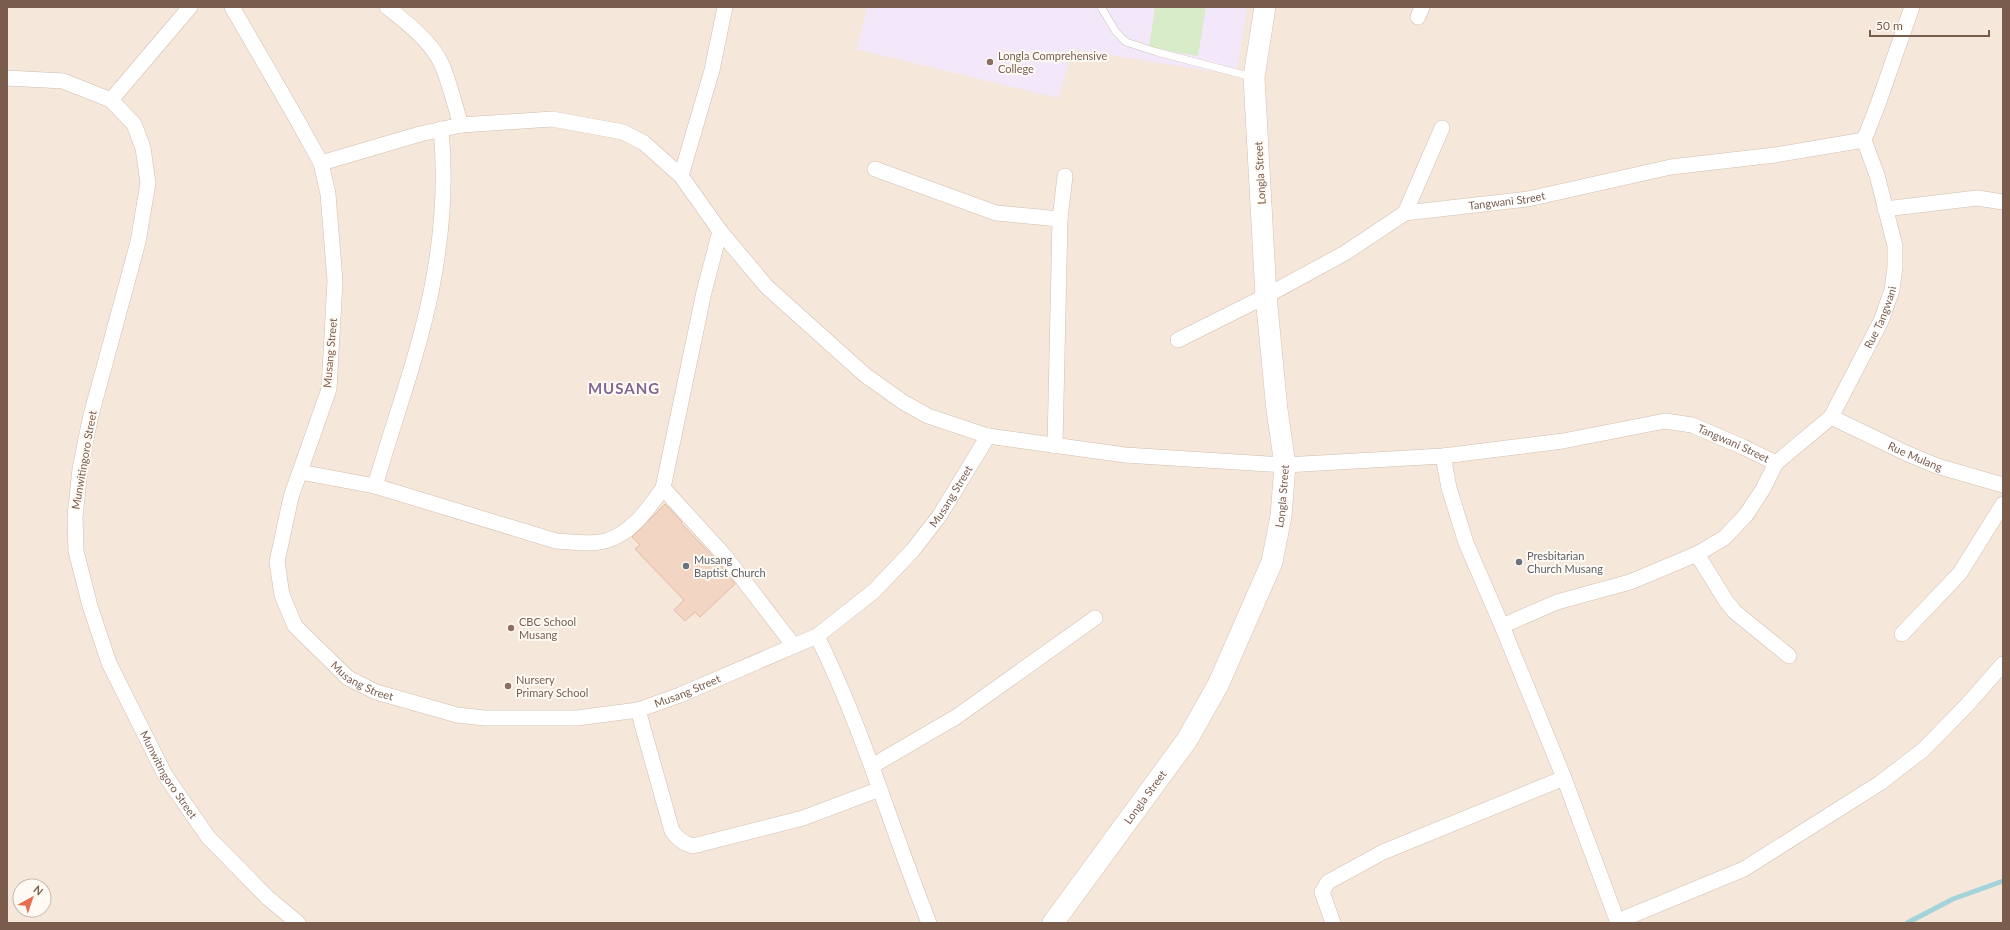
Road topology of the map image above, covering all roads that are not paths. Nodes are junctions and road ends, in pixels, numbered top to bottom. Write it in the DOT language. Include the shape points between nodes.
graph roads {
  1 [pos="190,7"];
  2 [pos="232,7"];
  3 [pos="387,7"];
  4 [pos="726,7"];
  5 [pos="1101,7"];
  6 [pos="1266,7"];
  7 [pos="1912,7"];
  8 [pos="1254,77"];
  9 [pos="7,78"];
  10 [pos="111,100"];
  11 [pos="461,125"];
  12 [pos="1442,128"];
  13 [pos="441,129"];
  14 [pos="1864,140"];
  15 [pos="321,163"];
  16 [pos="875,169"];
  17 [pos="681,176"];
  18 [pos="1064,176"];
  19 [pos="2003,202"];
  20 [pos="1885,209"];
  21 [pos="1405,213"];
  22 [pos="1060,219"];
  23 [pos="720,231"];
  24 [pos="1266,296"];
  25 [pos="1178,340"];
  26 [pos="1831,417"];
  27 [pos="988,436"];
  28 [pos="1055,446"];
  29 [pos="1443,456"];
  30 [pos="1776,463"];
  31 [pos="1285,465"];
  32 [pos="300,472"];
  33 [pos="2003,485"];
  34 [pos="375,486"];
  35 [pos="663,488"];
  36 [pos="2003,504"];
  37 [pos="1697,554"];
  38 [pos="1096,618"];
  39 [pos="1502,626"];
  40 [pos="1902,634"];
  41 [pos="817,636"];
  42 [pos="794,646"];
  43 [pos="1789,656"];
  44 [pos="2003,664"];
  45 [pos="638,710"];
  46 [pos="872,766"];
  47 [pos="1564,778"];
  48 [pos="880,789"];
  49 [pos="1618,922"];
  50 [pos="298,923"];
  51 [pos="929,923"];
  52 [pos="1054,923"];
  53 [pos="1333,923"];
  1 -- 10 [label="street"];
  2 -- 15 [label="street, Musang Street"];
  3 -- 11 [label="street" via="426,41 442,64"];
  4 -- 17 [label="street" via="712,70"];
  5 -- 8 [label="lane" via="1116,32 1126,42"];
  6 -- 8 [label="main road, Longla Street"];
  7 -- 14 [label="street"];
  8 -- 24 [label="main road, Longla Street"];
  9 -- 10 [label="street, Munwitingoro Street" via="63,81"];
  10 -- 50 [label="street, Munwitingoro Street" via="134,124 143,148 148,183 138,242 84,448 75,518 76,551 90,606 110,663 165,775 208,837 268,898"];
  11 -- 13 [label="street, Tangwani Street"];
  11 -- 17 [label="street, Tangwani Street" via="552,119 623,132 644,143"];
  12 -- 21 [label="street"];
  13 -- 15 [label="street, Tangwani Street"];
  13 -- 34 [label="street" via="444,166 432,286"];
  14 -- 20 [label="street, Rue Tangwani" via="1877,175"];
  14 -- 21 [label="street, Tangwani Street" via="1775,155 1671,167 1528,199"];
  15 -- 32 [label="street, Musang Street" via="328,194 336,281 331,369 328,389"];
  16 -- 22 [label="street" via="996,213"];
  17 -- 23 [label="street, Tangwani Street"];
  18 -- 22 [label="street"];
  19 -- 20 [label="street" via="1977,198"];
  20 -- 26 [label="street, Rue Tangwani" via="1895,246 1892,290 1881,321"];
  21 -- 24 [label="street, Tangwani Street" via="1345,252"];
  22 -- 28 [label="street"];
  23 -- 27 [label="street, Tangwani Street" via="767,287 865,374 903,402 928,416"];
  23 -- 35 [label="street" via="704,292"];
  24 -- 25 [label="street, Tangwani Street"];
  24 -- 31 [label="main road, Longla Street"];
  26 -- 30 [label="street, Tangwani Street"];
  26 -- 33 [label="street, Rue Mulang" via="1937,466"];
  27 -- 28 [label="street, Tangwani Street"];
  27 -- 41 [label="street, Musang Street" via="940,515 913,550 874,591"];
  28 -- 31 [label="street, Tangwani Street" via="1125,455"];
  29 -- 30 [label="street, Tangwani Street" via="1562,441 1665,421 1692,425"];
  29 -- 31 [label="street, Tangwani Street"];
  29 -- 39 [label="street" via="1449,488 1466,543"];
  30 -- 37 [label="street" via="1746,515 1724,538"];
  31 -- 52 [label="main road, Longla Street" via="1281,516 1272,562 1218,685 1187,740"];
  32 -- 34 [label="street"];
  32 -- 45 [label="street, Musang Street" via="291,497 277,562 282,595 294,626 348,678 376,692 457,715 485,718 577,718"];
  34 -- 35 [label="street" via="556,541 580,543 605,541 623,534 651,505"];
  35 -- 42 [label="street" via="725,556"];
  36 -- 40 [label="street" via="1960,573"];
  37 -- 39 [label="street" via="1630,582 1556,602"];
  37 -- 43 [label="street" via="1735,612"];
  38 -- 46 [label="street" via="956,717"];
  39 -- 47 [label="street"];
  41 -- 42 [label="street, Musang Street"];
  41 -- 46 [label="street" via="833,668"];
  42 -- 45 [label="street, Musang Street" via="680,695"];
  44 -- 49 [label="street" via="1923,750 1880,783 1744,869"];
  45 -- 48 [label="street" via="672,831 679,840 692,846 803,818"];
  46 -- 48 [label="street"];
  47 -- 49 [label="street"];
  47 -- 53 [label="street" via="1383,852 1328,882 1322,892"];
  48 -- 51 [label="street"];
}
